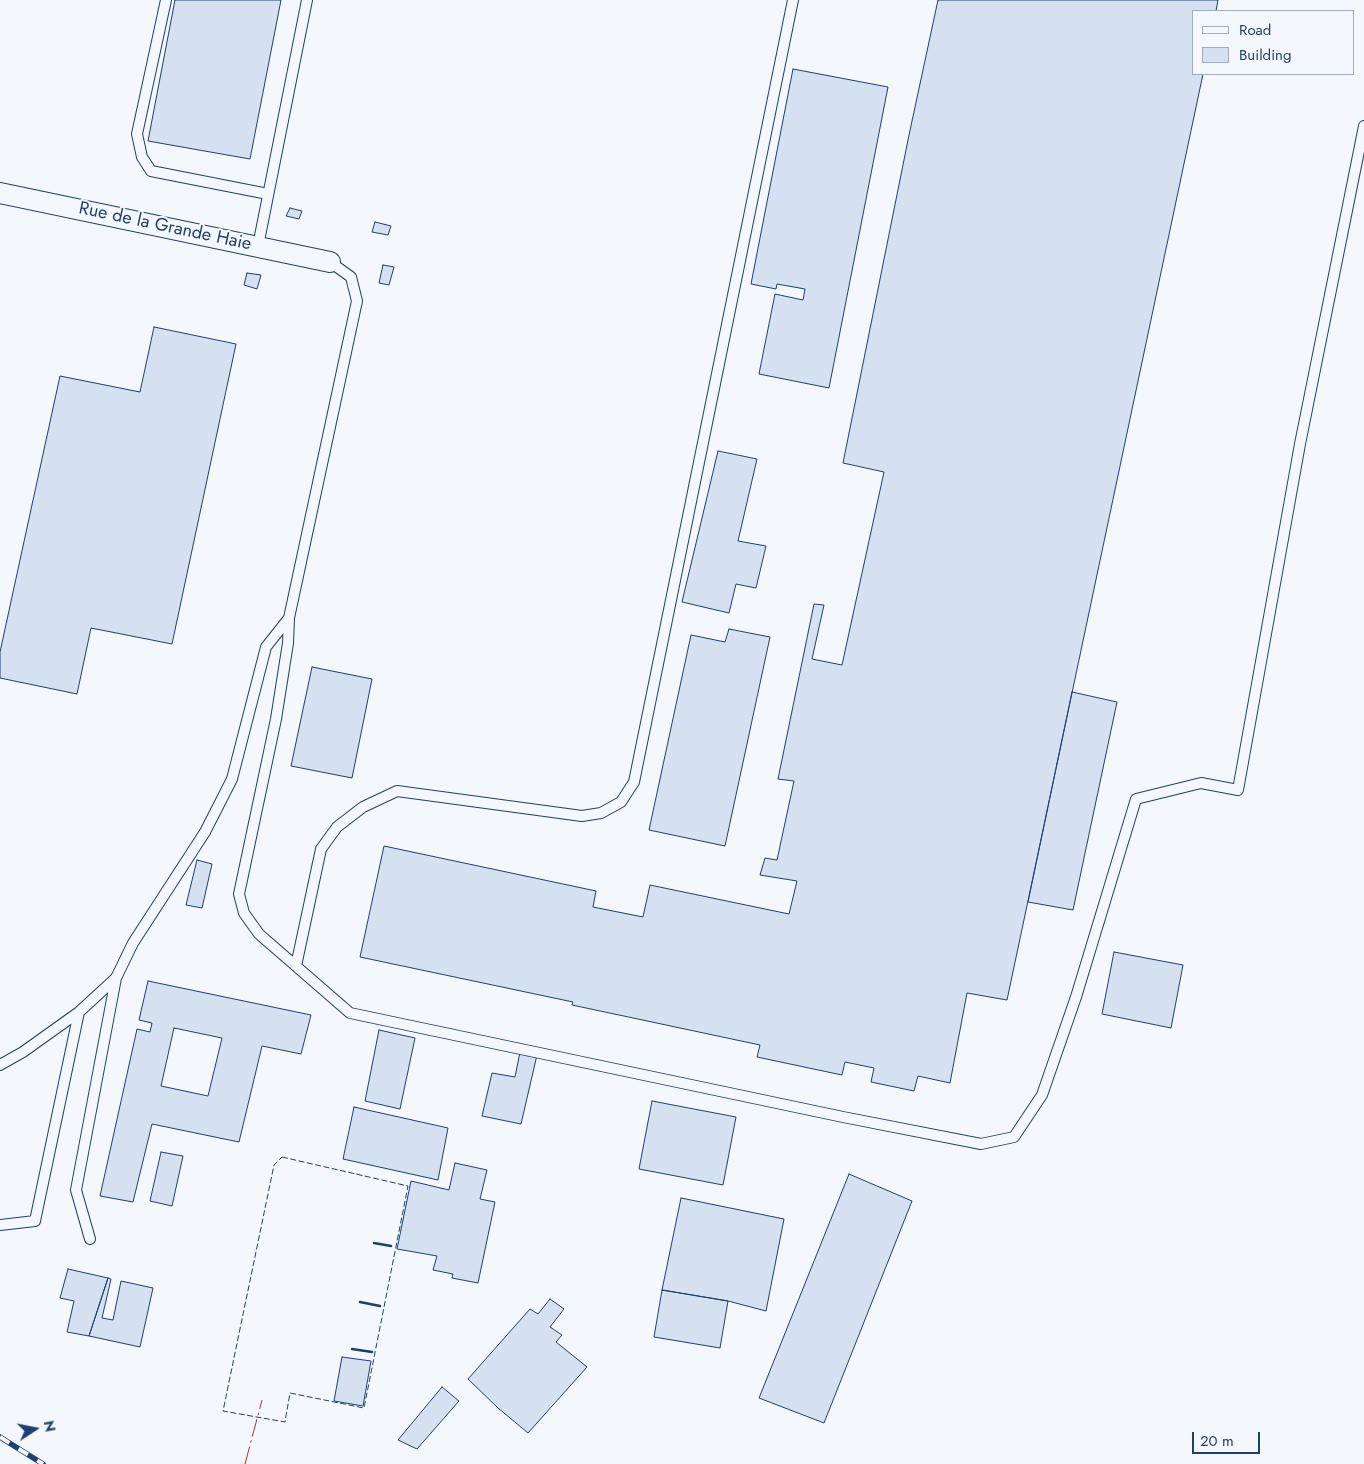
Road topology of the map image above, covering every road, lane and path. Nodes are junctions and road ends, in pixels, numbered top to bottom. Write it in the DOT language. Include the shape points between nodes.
graph roads {
  1 [pos="166,0"];
  2 [pos="306,0"];
  3 [pos="793,0"];
  4 [pos="1364,126"];
  5 [pos="0,193"];
  6 [pos="268,194"];
  7 [pos="258,246"];
  8 [pos="330,262"];
  9 [pos="289,618"];
  10 [pos="296,966"];
  11 [pos="116,978"];
  12 [pos="79,1012"];
  13 [pos="0,1065"];
  14 [pos="0,1225"];
  15 [pos="90,1239"];
  1 -- 6 [label="lane" via="137,134 142,157 151,170"];
  2 -- 6 [label="lane"];
  3 -- 10 [label="lane" via="634,782 621,802 601,813 582,816 397,791 363,807 337,827 321,849"];
  4 -- 10 [label="lane" via="1300,444 1238,790 1201,783 1136,799 1076,997 1042,1095 1014,1137 981,1144 350,1013"];
  5 -- 7 [label="street, Rue de la Grande Haie"];
  6 -- 7 [label="lane"];
  7 -- 8 [label="street, Rue de la Grande Haie"];
  8 -- 9 [label="lane" via="352,277 357,302"];
  9 -- 10 [label="lane" via="276,719 239,894 244,913 259,934"];
  9 -- 11 [label="lane" via="266,647 232,779 205,832 133,943"];
  11 -- 12 [label="lane"];
  11 -- 15 [label="lane" via="76,1190"];
  12 -- 13 [label="lane"];
  12 -- 14 [label="lane" via="35,1221"];
}
